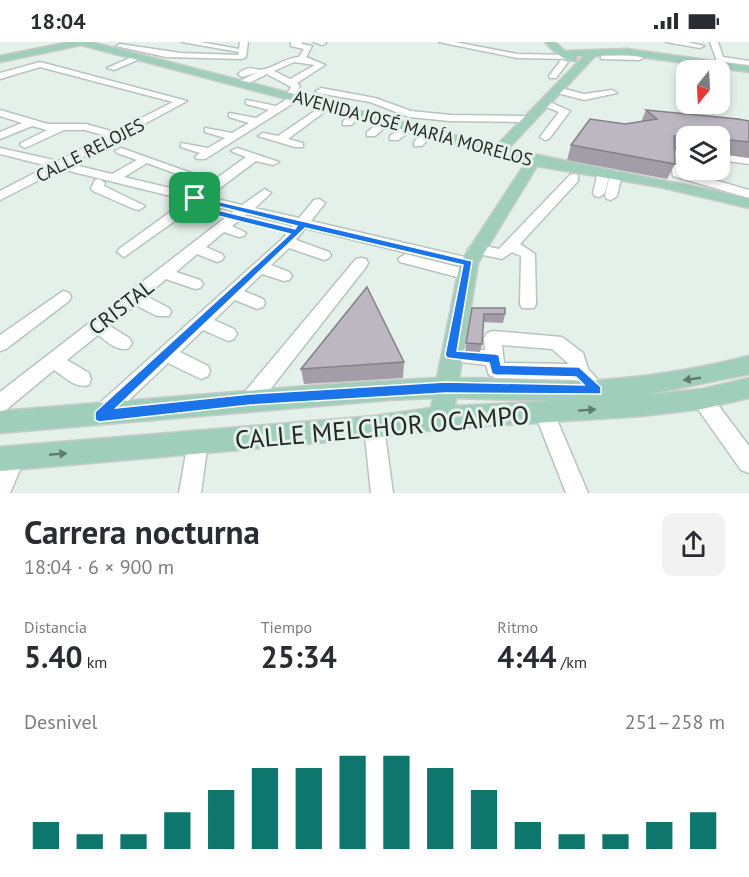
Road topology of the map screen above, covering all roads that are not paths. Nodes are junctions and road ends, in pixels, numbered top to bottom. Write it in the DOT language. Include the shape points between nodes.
graph roads {
  1 [pos="57,42"];
  2 [pos="81,42"];
  3 [pos="134,42"];
  4 [pos="186,42"];
  5 [pos="299,42"];
  6 [pos="318,42"];
  7 [pos="443,42"];
  8 [pos="455,42"];
  9 [pos="670,42"];
  10 [pos="714,42"];
  11 [pos="546,43"];
  12 [pos="700,46"];
  13 [pos="628,47"];
  14 [pos="309,48"];
  15 [pos="244,50"];
  16 [pos="158,52"];
  17 [pos="0,54"];
  18 [pos="589,56"];
  19 [pos="565,57"];
  20 [pos="604,57"];
  21 [pos="142,58"];
  22 [pos="302,58"];
  23 [pos="639,58"];
  24 [pos="0,59"];
  25 [pos="682,60"];
  26 [pos="686,60"];
  27 [pos="730,64"];
  28 [pos="749,66"];
  29 [pos="111,68"];
  30 [pos="236,68"];
  31 [pos="0,75"];
  32 [pos="553,76"];
  33 [pos="292,82"];
  34 [pos="557,90"];
  35 [pos="321,91"];
  36 [pos="612,93"];
  37 [pos="294,96"];
  38 [pos="249,102"];
  39 [pos="544,103"];
  40 [pos="328,105"];
  41 [pos="277,110"];
  42 [pos="0,113"];
  43 [pos="361,113"];
  44 [pos="233,115"];
  45 [pos="529,119"];
  46 [pos="387,120"];
  47 [pos="29,121"];
  48 [pos="257,122"];
  49 [pos="347,123"];
  50 [pos="412,126"];
  51 [pos="60,128"];
  52 [pos="208,130"];
  53 [pos="0,131"];
  54 [pos="430,131"];
  55 [pos="372,134"];
  56 [pos="0,136"];
  57 [pos="116,136"];
  58 [pos="263,136"];
  59 [pos="234,137"];
  60 [pos="545,137"];
  61 [pos="394,138"];
  62 [pos="280,140"];
  63 [pos="418,144"];
  64 [pos="185,145"];
  65 [pos="298,145"];
  66 [pos="500,150"];
  67 [pos="121,151"];
  68 [pos="237,151"];
  69 [pos="9,154"];
  70 [pos="255,156"];
  71 [pos="730,158"];
  72 [pos="146,159"];
  73 [pos="539,161"];
  74 [pos="749,161"];
  75 [pos="273,162"];
  76 [pos="54,168"];
  77 [pos="610,173"];
  78 [pos="188,174"];
  79 [pos="574,178"];
  80 [pos="682,180"];
  81 [pos="105,181"];
  82 [pos="684,183"];
  83 [pos="265,193"];
  84 [pos="749,194"];
  85 [pos="605,195"];
  86 [pos="0,196"];
  87 [pos="191,202"];
  88 [pos="319,203"];
  89 [pos="749,205"];
  90 [pos="139,206"];
  91 [pos="234,222"];
  92 [pos="295,233"];
  93 [pos="511,245"];
  94 [pos="195,248"];
  95 [pos="124,252"];
  96 [pos="324,255"];
  97 [pos="216,257"];
  98 [pos="469,262"];
  99 [pos="361,263"];
  100 [pos="260,267"];
  101 [pos="164,273"];
  102 [pos="284,276"];
  103 [pos="195,284"];
  104 [pos="233,292"];
  105 [pos="63,297"];
  106 [pos="133,297"];
  107 [pos="257,303"];
  108 [pos="528,304"];
  109 [pos="163,312"];
  110 [pos="201,321"];
  111 [pos="97,326"];
  112 [pos="228,334"];
  113 [pos="123,343"];
  114 [pos="0,344"];
  115 [pos="166,354"];
  116 [pos="451,355"];
  117 [pos="53,360"];
  118 [pos="749,365"];
  119 [pos="201,371"];
  120 [pos="497,372"];
  121 [pos="579,372"];
  122 [pos="82,379"];
  123 [pos="445,388"];
  124 [pos="749,388"];
  125 [pos="597,390"];
  126 [pos="702,399"];
  127 [pos="250,400"];
  128 [pos="0,403"];
  129 [pos="545,414"];
  130 [pos="99,416"];
  131 [pos="441,418"];
  132 [pos="0,422"];
  133 [pos="374,427"];
  134 [pos="741,440"];
  135 [pos="198,442"];
  136 [pos="7,459"];
  137 [pos="749,463"];
  138 [pos="0,490"];
  139 [pos="190,493"];
  140 [pos="382,493"];
  141 [pos="577,493"];
  1 -- 17 [label="main road"];
  2 -- 21 [label="main road, AVENIDA JOSÉ MARÍA MORELOS"];
  2 -- 24 [label="main road"];
  3 -- 16 [label="street" via="120,46"];
  4 -- 15 [label="street"];
  4 -- 16 [label="street"];
  5 -- 14 [label="street" via="294,44"];
  6 -- 14 [label="street" via="322,43"];
  7 -- 19 [label="street" via="523,57"];
  8 -- 19 [label="street" via="518,54"];
  9 -- 12 [label="street"];
  10 -- 28 [label="street" via="720,59"];
  11 -- 19 [label="main road"];
  13 -- 18 [label="main road"];
  13 -- 26 [label="main road"];
  14 -- 22 [label="street"];
  15 -- 16 [label="street" via="215,58"];
  15 -- 30 [label="street" via="249,60"];
  16 -- 21 [label="street"];
  18 -- 19 [label="main road"];
  18 -- 19 [label="main road"];
  18 -- 25 [label="main road" via="635,54"];
  18 -- 34 [label="main road"];
  19 -- 32 [label="street"];
  20 -- 23 [label="street"];
  21 -- 29 [label="street"];
  21 -- 37 [label="main road, AVENIDA JOSÉ MARÍA MORELOS" via="249,80"];
  22 -- 33 [label="street" via="321,65"];
  22 -- 33 [label="street" via="268,71"];
  27 -- 28 [label="main road"];
  31 -- 57 [label="street, CALLE RELOJES" via="40,64 182,101"];
  33 -- 37 [label="street" via="296,86"];
  34 -- 36 [label="street" via="584,97"];
  34 -- 39 [label="main road"];
  35 -- 45 [label="street" via="372,100 409,114"];
  37 -- 40 [label="main road, AVENIDA JOSÉ MARÍA MORELOS"];
  37 -- 41 [label="street"];
  38 -- 41 [label="street"];
  39 -- 45 [label="main road"];
  39 -- 60 [label="street" via="565,111"];
  40 -- 43 [label="main road, AVENIDA JOSÉ MARÍA MORELOS"];
  40 -- 62 [label="street"];
  41 -- 48 [label="street"];
  42 -- 47 [label="street"];
  43 -- 46 [label="main road, AVENIDA JOSÉ MARÍA MORELOS"];
  43 -- 49 [label="street"];
  44 -- 48 [label="street"];
  45 -- 66 [label="main road"];
  46 -- 50 [label="main road, AVENIDA JOSÉ MARÍA MORELOS"];
  46 -- 55 [label="street"];
  47 -- 51 [label="street"];
  47 -- 53 [label="street"];
  47 -- 56 [label="street"];
  48 -- 59 [label="street"];
  50 -- 54 [label="main road, AVENIDA JOSÉ MARÍA MORELOS"];
  50 -- 61 [label="street"];
  51 -- 57 [label="street" via="86,127"];
  51 -- 69 [label="street"];
  52 -- 59 [label="street"];
  54 -- 63 [label="street"];
  54 -- 66 [label="main road, AVENIDA JOSÉ MARÍA MORELOS"];
  57 -- 76 [label="street, CALLE RELOJES"];
  58 -- 62 [label="street"];
  59 -- 64 [label="street" via="205,155"];
  62 -- 65 [label="street"];
  66 -- 73 [label="main road, AVENIDA JOSÉ MARÍA MORELOS"];
  67 -- 72 [label="street"];
  68 -- 70 [label="street"];
  69 -- 76 [label="street"];
  70 -- 75 [label="street"];
  70 -- 87 [label="street"];
  71 -- 74 [label="street"];
  72 -- 78 [label="street"];
  72 -- 81 [label="street"];
  73 -- 77 [label="main road, AVENIDA JOSÉ MARÍA MORELOS"];
  73 -- 98 [label="main road" via="523,174"];
  76 -- 81 [label="street"];
  76 -- 86 [label="street, CALLE RELOJES"];
  77 -- 82 [label="main road, AVENIDA JOSÉ MARÍA MORELOS"];
  77 -- 85 [label="street"];
  79 -- 93 [label="street"];
  80 -- 82 [label="street"];
  81 -- 87 [label="street"];
  81 -- 90 [label="street" via="97,188"];
  82 -- 84 [label="street"];
  82 -- 89 [label="main road, AVENIDA JOSÉ MARÍA MORELOS"];
  82 -- 89 [label="street" via="697,195"];
  83 -- 91 [label="street, CRISTAL"];
  87 -- 91 [label="street"];
  87 -- 95 [label="street"];
  88 -- 92 [label="street"];
  91 -- 92 [label="street"];
  91 -- 94 [label="street, CRISTAL"];
  92 -- 96 [label="street"];
  92 -- 98 [label="street"];
  92 -- 100 [label="street"];
  93 -- 98 [label="street" via="502,254"];
  93 -- 108 [label="street" via="528,254"];
  94 -- 97 [label="street"];
  94 -- 101 [label="street, CRISTAL"];
  98 -- 116 [label="main road"];
  99 -- 127 [label="street"];
  100 -- 102 [label="street"];
  100 -- 104 [label="street"];
  101 -- 103 [label="street"];
  101 -- 106 [label="street, CRISTAL"];
  104 -- 107 [label="street"];
  104 -- 110 [label="street"];
  105 -- 114 [label="street"];
  106 -- 109 [label="street"];
  106 -- 111 [label="street, CRISTAL"];
  110 -- 112 [label="street"];
  110 -- 115 [label="street"];
  111 -- 113 [label="street"];
  111 -- 117 [label="street, CRISTAL"];
  115 -- 119 [label="street"];
  115 -- 130 [label="street"];
  116 -- 120 [label="street"];
  116 -- 123 [label="main road"];
  117 -- 122 [label="street"];
  117 -- 128 [label="street, CRISTAL"];
  118 -- 125 [label="main road, CALLE MELCHOR OCAMPO, one-way" via="700,378"];
  120 -- 121 [label="street"];
  120 -- 121 [label="street" via="493,338 556,342 577,358"];
  120 -- 123 [label="main road, CALLE MELCHOR OCAMPO"];
  120 -- 125 [label="main road, CALLE MELCHOR OCAMPO"];
  121 -- 125 [label="street"];
  123 -- 127 [label="main road, CALLE MELCHOR OCAMPO"];
  123 -- 131 [label="main road"];
  124 -- 126 [label="main road, CALLE MELCHOR OCAMPO"];
  129 -- 126 [label="main road, CALLE MELCHOR OCAMPO, one-way"];
  126 -- 134 [label="street"];
  127 -- 130 [label="main road, CALLE MELCHOR OCAMPO"];
  129 -- 131 [label="main road, CALLE MELCHOR OCAMPO"];
  129 -- 141 [label="street"];
  130 -- 132 [label="main road, CALLE MELCHOR OCAMPO"];
  131 -- 133 [label="main road, CALLE MELCHOR OCAMPO"];
  133 -- 135 [label="main road, CALLE MELCHOR OCAMPO"];
  133 -- 140 [label="street"];
  134 -- 137 [label="street"];
  136 -- 135 [label="main road, CALLE MELCHOR OCAMPO, one-way"];
  135 -- 139 [label="street"];
  136 -- 138 [label="street, CALLE MELCHOR OCAMPO"];
}
